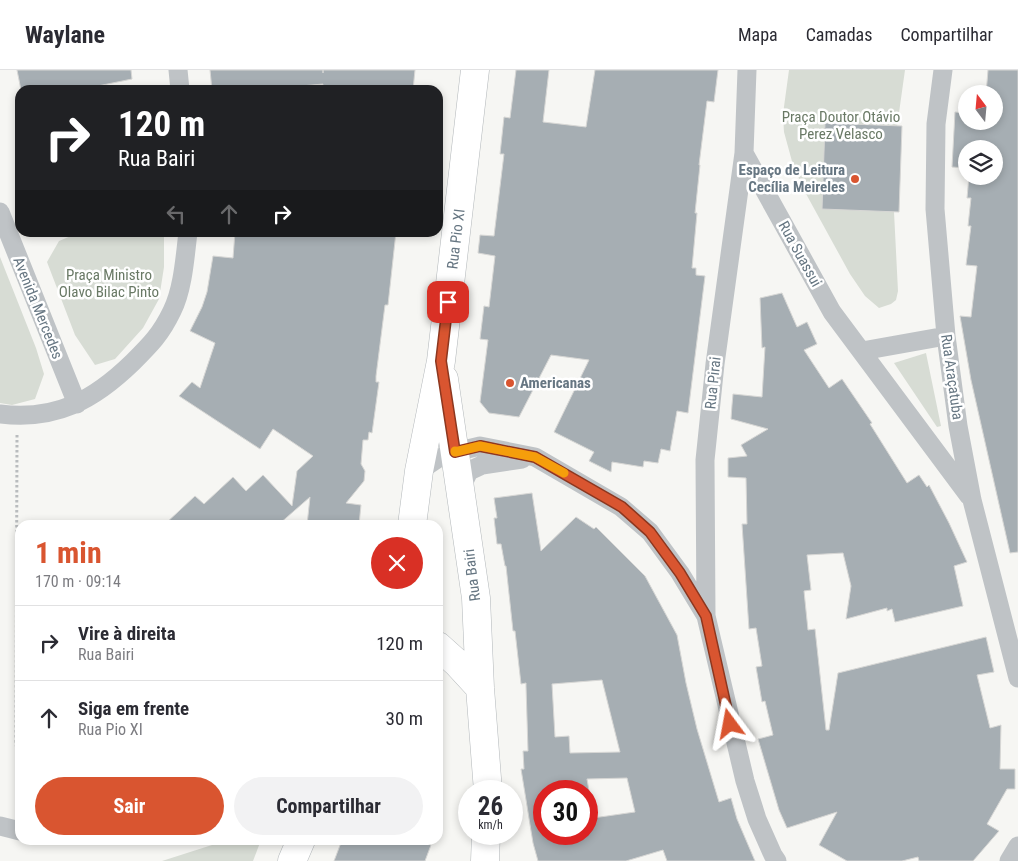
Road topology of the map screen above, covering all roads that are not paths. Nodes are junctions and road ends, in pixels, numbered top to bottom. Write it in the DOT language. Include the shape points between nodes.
graph roads {
  1 [pos="178,70"];
  2 [pos="475,70"];
  3 [pos="747,70"];
  4 [pos="943,70"];
  5 [pos="180,85"];
  6 [pos="744,153"];
  7 [pos="0,212"];
  8 [pos="187,237"];
  9 [pos="946,336"];
  10 [pos="862,351"];
  11 [pos="441,361"];
  12 [pos="77,404"];
  13 [pos="8,415"];
  14 [pos="455,452"];
  15 [pos="535,457"];
  16 [pos="418,471"];
  17 [pos="460,488"];
  18 [pos="972,500"];
  19 [pos="413,520"];
  20 [pos="706,616"];
  21 [pos="443,650"];
  22 [pos="1018,678"];
  23 [pos="480,688"];
  24 [pos="487,780"];
  25 [pos="0,826"];
  26 [pos="15,830"];
  27 [pos="299,845"];
  28 [pos="1018,846"];
  29 [pos="292,861"];
  30 [pos="777,861"];
  31 [pos="1009,861"];
  1 -- 5 [label="street"];
  2 -- 11 [label="main road, Rua Pio XI"];
  3 -- 6 [label="street"];
  4 -- 9 [label="street, Rua Araçatuba" via="936,124 935,209"];
  6 -- 10 [label="street, Rua Suassui" via="832,312"];
  6 -- 20 [label="street, Rua Pirai" via="705,460"];
  7 -- 12 [label="street, Avenida Mercedes"];
  8 -- 12 [label="street" via="173,309 158,337 116,378"];
  9 -- 10 [label="street"];
  9 -- 18 [label="street, Rua Araçatuba"];
  10 -- 18 [label="street, Rua Suassui"];
  11 -- 14 [label="main road, Rua Bairi"];
  11 -- 16 [label="main road, Rua Pio XI"];
  12 -- 13 [label="street" via="42,414"];
  14 -- 15 [label="street" via="480,446"];
  14 -- 16 [label="street"];
  14 -- 17 [label="main road, Rua Bairi"];
  15 -- 17 [label="street" via="482,465 469,472"];
  15 -- 20 [label="street" via="622,507 650,532"];
  16 -- 19 [label="main road, Rua Pio XI"];
  17 -- 23 [label="main road, Rua Bairi" via="476,598"];
  18 -- 22 [label="street, Rua Araçatuba"];
  20 -- 30 [label="street" via="744,781"];
  21 -- 23 [label="main road"];
  23 -- 24 [label="main road, Rua Bairi"];
  25 -- 26 [label="street"];
  27 -- 29 [label="main road"];
  28 -- 31 [label="street"];
}
